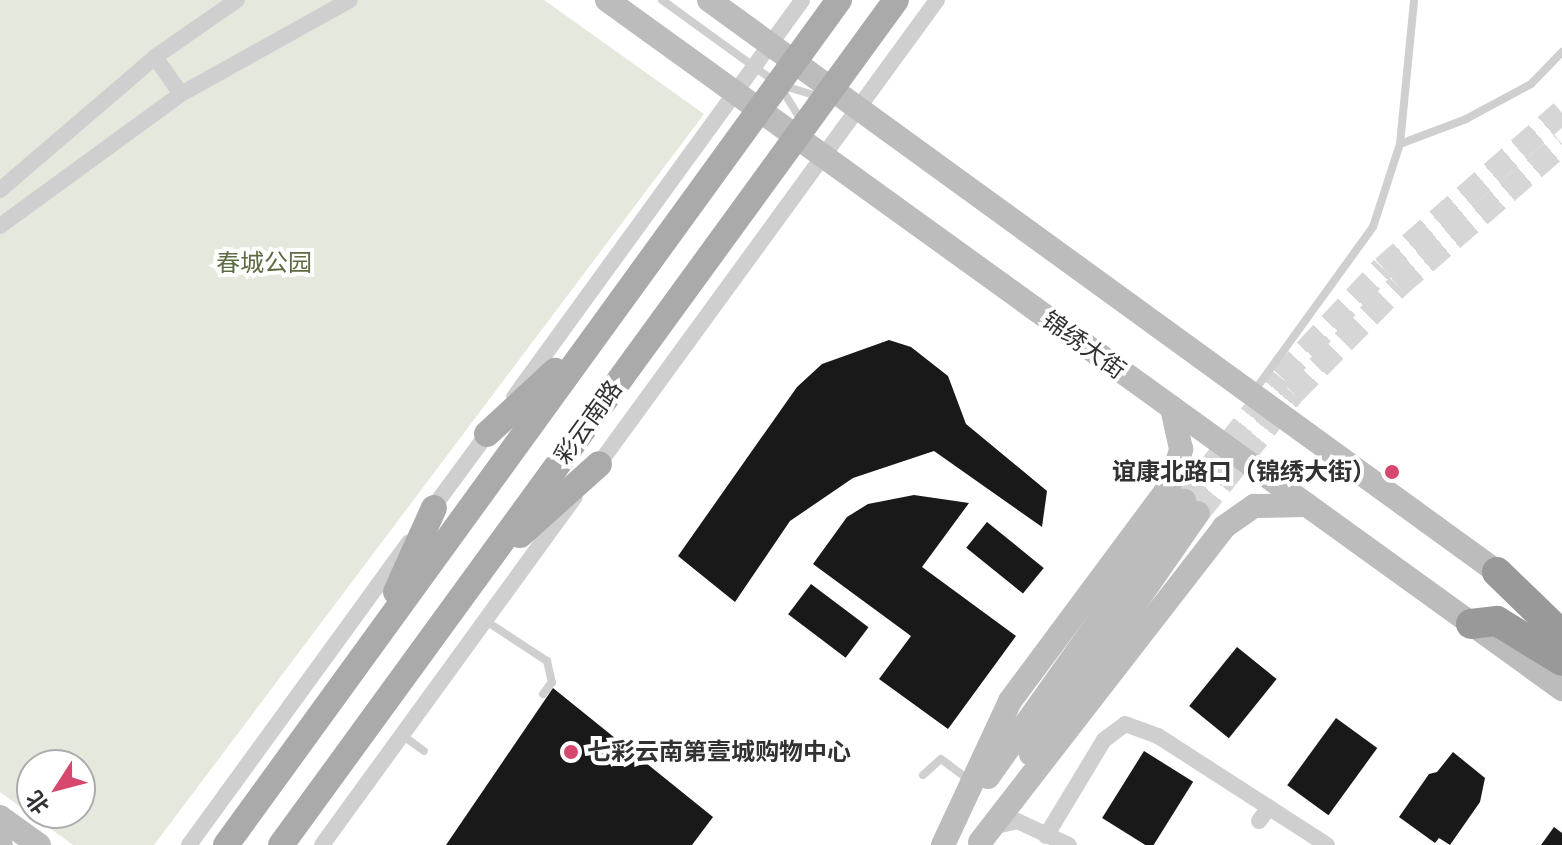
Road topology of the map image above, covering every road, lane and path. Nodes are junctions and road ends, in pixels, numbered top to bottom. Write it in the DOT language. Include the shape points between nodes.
graph roads {
  1 [pos="237,0"];
  2 [pos="350,0"];
  3 [pos="607,0"];
  4 [pos="662,0"];
  5 [pos="709,0"];
  6 [pos="802,0"];
  7 [pos="839,0"];
  8 [pos="896,0"];
  9 [pos="937,0"];
  10 [pos="1414,0"];
  11 [pos="770,44"];
  12 [pos="1562,52"];
  13 [pos="155,57"];
  14 [pos="794,62"];
  15 [pos="754,66"];
  16 [pos="778,84"];
  17 [pos="735,92"];
  18 [pos="828,93"];
  19 [pos="181,94"];
  20 [pos="858,108"];
  21 [pos="759,110"];
  22 [pos="800,131"];
  23 [pos="1400,144"];
  24 [pos="823,156"];
  25 [pos="0,190"];
  26 [pos="0,226"];
  27 [pos="670,232"];
  28 [pos="706,260"];
  29 [pos="599,331"];
  30 [pos="1252,394"];
  31 [pos="1172,408"];
  32 [pos="487,434"];
  33 [pos="599,464"];
  34 [pos="1307,505"];
  35 [pos="434,508"];
  36 [pos="481,569"];
  37 [pos="1497,572"];
  38 [pos="485,620"];
  39 [pos="1471,624"];
  40 [pos="1549,628"];
  41 [pos="372,644"];
  42 [pos="1562,661"];
  43 [pos="1562,689"];
  44 [pos="543,694"];
  45 [pos="402,735"];
  46 [pos="424,751"];
  47 [pos="923,775"];
  48 [pos="972,782"];
  49 [pos="0,817"];
  50 [pos="1046,836"];
  51 [pos="983,838"];
  52 [pos="944,842"];
  53 [pos="39,845"];
  54 [pos="189,845"];
  55 [pos="226,845"];
  56 [pos="281,845"];
  57 [pos="322,845"];
  58 [pos="1069,845"];
  59 [pos="1327,845"];
  1 -- 13 [label="street"];
  2 -- 19 [label="street"];
  3 -- 17 [label="main road, 锦绣大街"];
  4 -- 15 [label="lane"];
  5 -- 11 [label="main road"];
  6 -- 11 [label="street"];
  7 -- 14 [label="main road, 彩云南路"];
  8 -- 18 [label="main road, 彩云南路"];
  9 -- 20 [label="street"];
  10 -- 23 [label="lane"];
  11 -- 14 [label="main road"];
  11 -- 15 [label="street"];
  12 -- 23 [label="lane" via="1531,84 1466,119"];
  13 -- 19 [label="street"];
  13 -- 25 [label="street"];
  14 -- 16 [label="main road, 彩云南路"];
  14 -- 18 [label="main road"];
  15 -- 16 [label="lane"];
  15 -- 17 [label="street"];
  16 -- 18 [label="lane"];
  16 -- 21 [label="main road, 彩云南路"];
  16 -- 22 [label="lane"];
  17 -- 21 [label="main road, 锦绣大街"];
  17 -- 32 [label="street"];
  18 -- 20 [label="main road"];
  18 -- 22 [label="main road, 彩云南路"];
  19 -- 26 [label="street"];
  20 -- 24 [label="street"];
  20 -- 30 [label="main road"];
  21 -- 22 [label="main road, 锦绣大街"];
  21 -- 27 [label="main road, 彩云南路"];
  22 -- 24 [label="main road, 锦绣大街"];
  22 -- 28 [label="main road, 彩云南路"];
  23 -- 30 [label="lane" via="1373,227"];
  24 -- 31 [label="main road, 锦绣大街"];
  24 -- 33 [label="street"];
  27 -- 28 [label="main road" via="691,220 706,223 714,236"];
  27 -- 29 [label="main road, 彩云南路"];
  28 -- 36 [label="main road, 彩云南路"];
  29 -- 32 [label="main road"];
  29 -- 41 [label="main road, 彩云南路"];
  30 -- 37 [label="main road"];
  31 -- 34 [label="main road, 锦绣大街"];
  31 -- 48 [label="main road" via="1181,449 1169,487 1010,701"];
  32 -- 35 [label="street"];
  33 -- 36 [label="main road"];
  33 -- 38 [label="street"];
  34 -- 39 [label="main road, 锦绣大街"];
  34 -- 51 [label="main road" via="1254,506 1224,527"];
  35 -- 41 [label="main road"];
  35 -- 54 [label="street"];
  36 -- 56 [label="main road, 彩云南路"];
  37 -- 40 [label="highway"];
  38 -- 44 [label="lane" via="547,661 552,682"];
  38 -- 45 [label="street"];
  39 -- 40 [label="highway" via="1497,621"];
  39 -- 43 [label="main road, 锦绣大街"];
  40 -- 42 [label="highway"];
  41 -- 55 [label="main road, 彩云南路"];
  45 -- 46 [label="lane"];
  45 -- 57 [label="street"];
  47 -- 48 [label="lane" via="941,759"];
  48 -- 52 [label="main road"];
  49 -- 53 [label="main road"];
  50 -- 51 [label="street" via="1017,821"];
  50 -- 58 [label="street"];
  50 -- 59 [label="street" via="1104,740 1125,724 1158,736 1264,814"];
  51 -- 52 [label="main road" via="1035,747 1191,507"];
}
